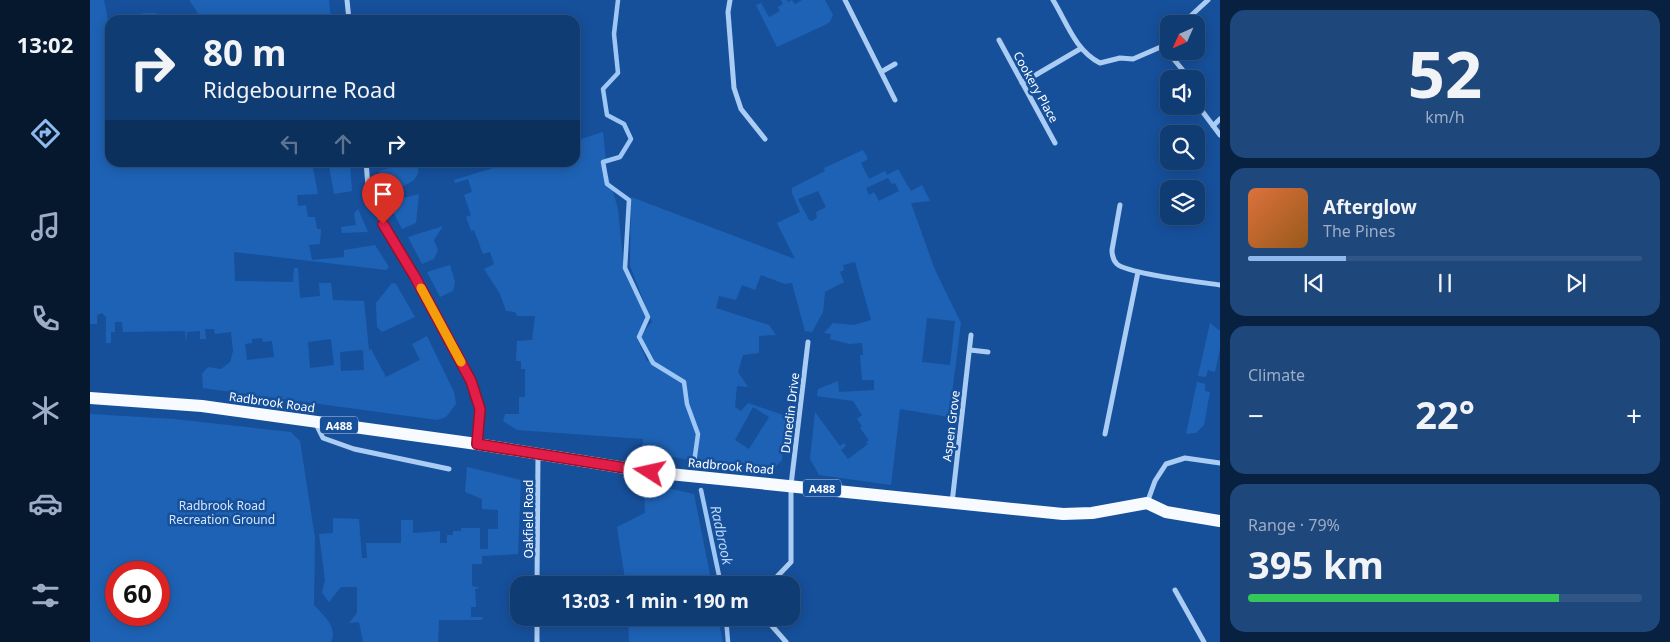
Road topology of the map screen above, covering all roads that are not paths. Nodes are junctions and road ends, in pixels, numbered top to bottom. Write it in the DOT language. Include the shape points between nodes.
graph roads {
  1 [pos="347,0"];
  2 [pos="730,0"];
  3 [pos="845,0"];
  4 [pos="1053,0"];
  5 [pos="1208,0"];
  6 [pos="348,15"];
  7 [pos="1192,15"];
  8 [pos="999,40"];
  9 [pos="1160,47"];
  10 [pos="1080,49"];
  11 [pos="1174,60"];
  12 [pos="895,64"];
  13 [pos="1183,70"];
  14 [pos="881,72"];
  15 [pos="1022,83"];
  16 [pos="895,100"];
  17 [pos="1205,115"];
  18 [pos="1220,119"];
  19 [pos="1213,126"];
  20 [pos="1220,135"];
  21 [pos="765,139"];
  22 [pos="1055,143"];
  23 [pos="366,167"];
  24 [pos="1120,206"];
  25 [pos="1138,272"];
  26 [pos="1220,285"];
  27 [pos="971,335"];
  28 [pos="808,342"];
  29 [pos="970,350"];
  30 [pos="988,352"];
  31 [pos="90,398"];
  32 [pos="314,422"];
  33 [pos="1105,434"];
  34 [pos="477,444"];
  35 [pos="538,454"];
  36 [pos="1220,463"];
  37 [pos="449,469"];
  38 [pos="791,485"];
  39 [pos="1147,503"];
  40 [pos="952,504"];
  41 [pos="1220,521"];
  42 [pos="538,576"];
  43 [pos="778,576"];
  44 [pos="1175,590"];
  45 [pos="537,626"];
  46 [pos="772,626"];
  47 [pos="537,642"];
  48 [pos="786,642"];
  49 [pos="1204,642"];
  1 -- 6 [label="street"];
  2 -- 21 [label="street" via="728,12 734,88 741,109"];
  3 -- 14 [label="street"];
  4 -- 10 [label="street"];
  5 -- 7 [label="street"];
  8 -- 15 [label="street, Cookery Place"];
  9 -- 10 [label="street" via="1133,59 1120,58 1100,63"];
  10 -- 15 [label="street"];
  11 -- 13 [label="street"];
  12 -- 14 [label="street"];
  14 -- 16 [label="street"];
  15 -- 22 [label="street, Cookery Place"];
  17 -- 19 [label="street"];
  18 -- 19 [label="street"];
  19 -- 20 [label="street"];
  23 -- 34 [label="street" via="368,186 383,224 471,381 480,409"];
  24 -- 25 [label="street" via="1113,258 1124,268"];
  25 -- 26 [label="street"];
  25 -- 33 [label="street"];
  27 -- 29 [label="street, Aspen Grove"];
  28 -- 38 [label="street, Dunedin Drive"];
  29 -- 30 [label="street"];
  29 -- 40 [label="street, Aspen Grove"];
  31 -- 32 [label="main road, Radbrook Road / A488" via="202,406"];
  32 -- 34 [label="main road, Radbrook Road / A488"];
  32 -- 37 [label="street" via="323,438"];
  34 -- 35 [label="main road, Radbrook Road / A488"];
  35 -- 38 [label="main road, Radbrook Road / A488" via="650,472"];
  35 -- 42 [label="street, Oakfield Road"];
  36 -- 39 [label="street" via="1185,458 1166,464"];
  38 -- 40 [label="main road, Radbrook Road / A488"];
  38 -- 43 [label="street, Dunedin Drive" via="791,562"];
  39 -- 40 [label="main road, Radbrook Road / A488" via="1092,513 1063,514"];
  39 -- 41 [label="main road" via="1166,512"];
  44 -- 49 [label="street"];
  45 -- 47 [label="street"];
  46 -- 48 [label="street"];
}
